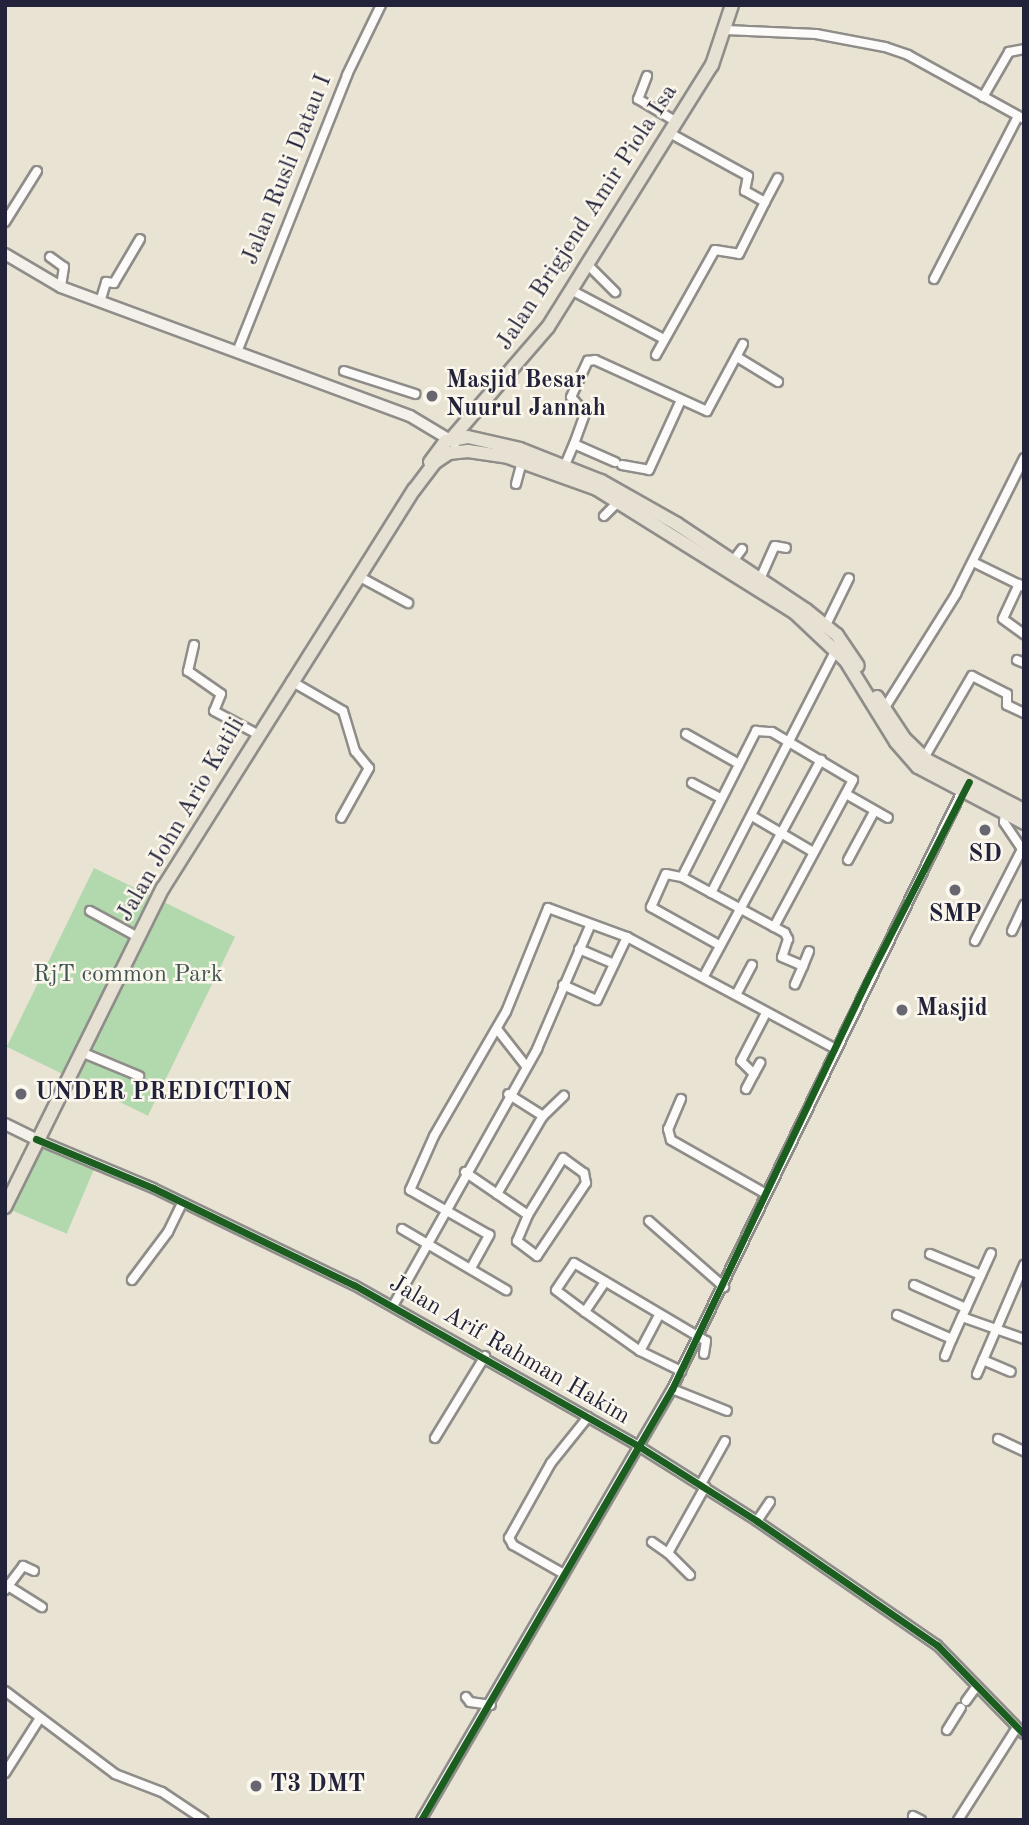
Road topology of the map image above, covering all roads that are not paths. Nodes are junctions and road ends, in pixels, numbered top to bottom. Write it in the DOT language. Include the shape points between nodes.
graph roads {
  1 [pos="381,5"];
  2 [pos="732,5"];
  3 [pos="726,30"];
  4 [pos="1024,49"];
  5 [pos="647,76"];
  6 [pos="984,97"];
  7 [pos="1021,117"];
  8 [pos="672,127"];
  9 [pos="37,171"];
  10 [pos="778,178"];
  11 [pos="765,202"];
  12 [pos="5,222"];
  13 [pos="140,239"];
  14 [pos="5,254"];
  15 [pos="50,257"];
  16 [pos="587,264"];
  17 [pos="934,279"];
  18 [pos="61,287"];
  19 [pos="571,290"];
  20 [pos="615,292"];
  21 [pos="100,302"];
  22 [pos="664,339"];
  23 [pos="743,344"];
  24 [pos="237,352"];
  25 [pos="656,355"];
  26 [pos="737,357"];
  27 [pos="344,371"];
  28 [pos="367,380"];
  29 [pos="778,382"];
  30 [pos="415,394"];
  31 [pos="356,396"];
  32 [pos="681,400"];
  33 [pos="455,442"];
  34 [pos="574,444"];
  35 [pos="1024,458"];
  36 [pos="522,461"];
  37 [pos="565,465"];
  38 [pos="516,484"];
  39 [pos="619,501"];
  40 [pos="604,516"];
  41 [pos="786,548"];
  42 [pos="742,549"];
  43 [pos="733,561"];
  44 [pos="973,562"];
  45 [pos="358,576"];
  46 [pos="760,579"];
  47 [pos="849,579"];
  48 [pos="1021,586"];
  49 [pos="408,603"];
  50 [pos="826,625"];
  51 [pos="1024,634"];
  52 [pos="194,645"];
  53 [pos="836,650"];
  54 [pos="290,681"];
  55 [pos="884,709"];
  56 [pos="1024,713"];
  57 [pos="257,734"];
  58 [pos="686,734"];
  59 [pos="788,741"];
  60 [pos="924,758"];
  61 [pos="821,760"];
  62 [pos="739,764"];
  63 [pos="692,783"];
  64 [pos="965,787"];
  65 [pos="846,794"];
  66 [pos="720,798"];
  67 [pos="1024,810"];
  68 [pos="874,812"];
  69 [pos="1005,813"];
  70 [pos="752,816"];
  71 [pos="341,818"];
  72 [pos="888,818"];
  73 [pos="1024,822"];
  74 [pos="783,834"];
  75 [pos="813,852"];
  76 [pos="848,860"];
  77 [pos="682,877"];
  78 [pos="711,893"];
  79 [pos="1024,905"];
  80 [pos="90,911"];
  81 [pos="739,911"];
  82 [pos="590,926"];
  83 [pos="774,927"];
  84 [pos="1012,931"];
  85 [pos="138,937"];
  86 [pos="627,937"];
  87 [pos="975,941"];
  88 [pos="719,945"];
  89 [pos="579,949"];
  90 [pos="809,951"];
  91 [pos="614,964"];
  92 [pos="752,965"];
  93 [pos="803,966"];
  94 [pos="704,976"];
  95 [pos="795,984"];
  96 [pos="563,985"];
  97 [pos="736,995"];
  98 [pos="766,1013"];
  99 [pos="497,1030"];
  100 [pos="836,1049"];
  101 [pos="80,1052"];
  102 [pos="760,1063"];
  103 [pos="526,1066"];
  104 [pos="754,1074"];
  105 [pos="139,1076"];
  106 [pos="746,1089"];
  107 [pos="508,1094"];
  108 [pos="564,1096"];
  109 [pos="681,1100"];
  110 [pos="543,1116"];
  111 [pos="5,1124"];
  112 [pos="36,1139"];
  113 [pos="465,1172"];
  114 [pos="497,1194"];
  115 [pos="766,1194"];
  116 [pos="182,1203"];
  117 [pos="5,1207"];
  118 [pos="443,1211"];
  119 [pos="528,1215"];
  120 [pos="649,1221"];
  121 [pos="402,1229"];
  122 [pos="146,1241"];
  123 [pos="156,1242"];
  124 [pos="427,1243"];
  125 [pos="991,1252"];
  126 [pos="930,1254"];
  127 [pos="1024,1265"];
  128 [pos="471,1268"];
  129 [pos="981,1275"];
  130 [pos="132,1280"];
  131 [pos="605,1282"];
  132 [pos="914,1285"];
  133 [pos="724,1287"];
  134 [pos="506,1290"];
  135 [pos="393,1306"];
  136 [pos="966,1308"];
  137 [pos="585,1312"];
  138 [pos="898,1315"];
  139 [pos="659,1316"];
  140 [pos="962,1317"];
  141 [pos="996,1329"];
  142 [pos="697,1339"];
  143 [pos="952,1339"];
  144 [pos="1024,1339"];
  145 [pos="640,1351"];
  146 [pos="704,1354"];
  147 [pos="485,1356"];
  148 [pos="945,1356"];
  149 [pos="983,1360"];
  150 [pos="681,1371"];
  151 [pos="1011,1372"];
  152 [pos="977,1374"];
  153 [pos="672,1389"];
  154 [pos="727,1411"];
  155 [pos="588,1417"];
  156 [pos="435,1438"];
  157 [pos="998,1439"];
  158 [pos="724,1441"];
  159 [pos="640,1447"];
  160 [pos="1024,1451"];
  161 [pos="703,1486"];
  162 [pos="770,1502"];
  163 [pos="757,1521"];
  164 [pos="652,1542"];
  165 [pos="668,1553"];
  166 [pos="34,1571"];
  167 [pos="564,1574"];
  168 [pos="690,1575"];
  169 [pos="7,1588"];
  170 [pos="42,1607"];
  171 [pos="976,1687"];
  172 [pos="5,1691"];
  173 [pos="466,1697"];
  174 [pos="491,1705"];
  175 [pos="40,1718"];
  176 [pos="1016,1729"];
  177 [pos="947,1730"];
  178 [pos="1024,1734"];
  179 [pos="5,1773"];
  180 [pos="204,1820"];
  181 [pos="421,1820"];
  182 [pos="958,1820"];
  1 -- 24 [label="street, Jalan Rusli Datau I" via="347,75"];
  2 -- 3 [label="main road, Jalan Brigjend Amir Piola Isa"];
  3 -- 6 [label="street" via="862,41 908,55"];
  3 -- 8 [label="main road, Jalan Brigjend Amir Piola Isa" via="712,65"];
  4 -- 6 [label="street" via="1009,52"];
  5 -- 8 [label="street" via="638,99"];
  6 -- 7 [label="street"];
  7 -- 17 [label="street"];
  8 -- 11 [label="street" via="748,176 745,191"];
  8 -- 16 [label="main road, Jalan Brigjend Amir Piola Isa"];
  9 -- 12 [label="street"];
  10 -- 11 [label="street"];
  11 -- 22 [label="street" via="739,254 715,250"];
  13 -- 21 [label="street" via="114,283 106,282"];
  14 -- 18 [label="street"];
  15 -- 18 [label="street" via="64,267"];
  16 -- 19 [label="main road, Jalan Brigjend Amir Piola Isa"];
  16 -- 20 [label="street" via="597,269 598,279"];
  18 -- 21 [label="street"];
  19 -- 22 [label="street"];
  19 -- 33 [label="main road, Jalan Brigjend Amir Piola Isa" via="516,369"];
  21 -- 24 [label="street"];
  22 -- 25 [label="street"];
  23 -- 26 [label="street"];
  24 -- 31 [label="street"];
  26 -- 29 [label="street"];
  26 -- 32 [label="street" via="708,411"];
  27 -- 28 [label="street"];
  28 -- 30 [label="street"];
  28 -- 31 [label="street"];
  31 -- 33 [label="street"];
  32 -- 34 [label="street" via="649,470 618,464"];
  32 -- 34 [label="street" via="590,360 571,397 585,413"];
  33 -- 36 [label="main road"];
  33 -- 37 [label="main road" via="489,441"];
  33 -- 45 [label="main road, Jalan John Ario Katili" via="426,472"];
  34 -- 37 [label="street"];
  35 -- 44 [label="street"];
  36 -- 38 [label="street"];
  36 -- 39 [label="main road"];
  37 -- 43 [label="main road" via="621,491"];
  39 -- 40 [label="street"];
  39 -- 53 [label="main road" via="794,612"];
  41 -- 46 [label="street" via="775,546"];
  42 -- 43 [label="street"];
  43 -- 46 [label="main road"];
  44 -- 48 [label="street"];
  44 -- 55 [label="street" via="907,678"];
  45 -- 49 [label="street"];
  45 -- 54 [label="main road, Jalan John Ario Katili"];
  46 -- 50 [label="main road"];
  47 -- 50 [label="street"];
  48 -- 51 [label="street" via="1003,619"];
  50 -- 55 [label="main road" via="853,657"];
  52 -- 57 [label="street" via="188,671 221,694 214,711"];
  53 -- 59 [label="street"];
  53 -- 64 [label="main road" via="908,756"];
  54 -- 57 [label="main road, Jalan John Ario Katili"];
  54 -- 71 [label="street" via="343,711 355,751 369,768"];
  55 -- 60 [label="main road"];
  56 -- 60 [label="street" via="1007,705 1007,694 972,676"];
  57 -- 85 [label="main road, Jalan John Ario Katili"];
  58 -- 62 [label="street"];
  59 -- 61 [label="street"];
  59 -- 62 [label="street" via="761,728"];
  59 -- 70 [label="street"];
  60 -- 64 [label="main road"];
  61 -- 65 [label="street" via="853,778"];
  61 -- 74 [label="street"];
  62 -- 66 [label="street"];
  63 -- 66 [label="street"];
  64 -- 67 [label="main road"];
  64 -- 69 [label="main road"];
  64 -- 100 [label="street"];
  65 -- 68 [label="street"];
  65 -- 75 [label="street"];
  66 -- 77 [label="street"];
  68 -- 72 [label="street"];
  68 -- 76 [label="street"];
  69 -- 73 [label="main road"];
  69 -- 87 [label="street" via="1003,822 1022,849"];
  70 -- 74 [label="street"];
  70 -- 78 [label="street"];
  74 -- 75 [label="street"];
  74 -- 81 [label="street"];
  75 -- 83 [label="street"];
  77 -- 78 [label="street"];
  77 -- 88 [label="street" via="664,875 651,907"];
  78 -- 81 [label="street"];
  79 -- 84 [label="street"];
  80 -- 85 [label="street"];
  81 -- 83 [label="street"];
  81 -- 88 [label="street"];
  82 -- 86 [label="street"];
  82 -- 89 [label="street"];
  82 -- 99 [label="street" via="548,908"];
  83 -- 93 [label="street" via="787,936 783,959"];
  85 -- 101 [label="main road, Jalan John Ario Katili"];
  86 -- 91 [label="street"];
  86 -- 94 [label="street"];
  88 -- 94 [label="street"];
  89 -- 91 [label="street"];
  89 -- 96 [label="street"];
  90 -- 93 [label="street"];
  91 -- 96 [label="street" via="597,1000"];
  92 -- 97 [label="street"];
  93 -- 95 [label="street"];
  94 -- 97 [label="street"];
  96 -- 103 [label="street"];
  97 -- 98 [label="street"];
  98 -- 100 [label="street"];
  98 -- 104 [label="street" via="741,1061"];
  99 -- 103 [label="street"];
  99 -- 118 [label="street" via="434,1136 410,1188"];
  100 -- 115 [label="street"];
  101 -- 105 [label="street"];
  101 -- 112 [label="main road, Jalan John Ario Katili"];
  102 -- 104 [label="street"];
  103 -- 107 [label="street"];
  104 -- 106 [label="street"];
  107 -- 110 [label="street"];
  107 -- 113 [label="street"];
  108 -- 110 [label="street"];
  109 -- 115 [label="street" via="668,1129 671,1140"];
  110 -- 114 [label="street"];
  111 -- 112 [label="street"];
  112 -- 116 [label="street, Jalan Arif Rahman Hakim"];
  112 -- 117 [label="main road, Jalan John Ario Katili"];
  113 -- 114 [label="street"];
  113 -- 118 [label="street"];
  114 -- 119 [label="street"];
  115 -- 133 [label="street"];
  116 -- 123 [label="street" via="168,1232"];
  116 -- 135 [label="street, Jalan Arif Rahman Hakim"];
  118 -- 124 [label="street"];
  118 -- 128 [label="street" via="491,1237"];
  119 -- 119 [label="street" via="517,1241 537,1256 586,1183 584,1172 563,1158"];
  120 -- 133 [label="street"];
  121 -- 124 [label="street"];
  122 -- 123 [label="street"];
  123 -- 130 [label="street" via="145,1267"];
  124 -- 128 [label="street"];
  124 -- 135 [label="street"];
  125 -- 129 [label="street"];
  126 -- 129 [label="street"];
  127 -- 141 [label="street"];
  128 -- 134 [label="street"];
  129 -- 136 [label="street"];
  131 -- 137 [label="street"];
  131 -- 137 [label="street" via="574,1263 556,1285 558,1293"];
  131 -- 139 [label="street"];
  132 -- 136 [label="street"];
  133 -- 142 [label="street"];
  135 -- 147 [label="street, Jalan Arif Rahman Hakim"];
  136 -- 140 [label="street"];
  137 -- 145 [label="street"];
  138 -- 143 [label="street"];
  139 -- 142 [label="street"];
  139 -- 145 [label="street"];
  140 -- 141 [label="street"];
  140 -- 143 [label="street"];
  141 -- 144 [label="street"];
  141 -- 149 [label="street"];
  142 -- 146 [label="street" via="708,1344"];
  142 -- 150 [label="street"];
  143 -- 148 [label="street"];
  145 -- 150 [label="street"];
  147 -- 155 [label="street, Jalan Arif Rahman Hakim"];
  147 -- 156 [label="street"];
  149 -- 151 [label="street"];
  149 -- 152 [label="street"];
  150 -- 153 [label="street"];
  153 -- 154 [label="street"];
  153 -- 159 [label="street"];
  155 -- 159 [label="street, Jalan Arif Rahman Hakim"];
  155 -- 167 [label="street" via="551,1463 509,1538 513,1545"];
  157 -- 160 [label="street"];
  158 -- 161 [label="street"];
  159 -- 161 [label="street, Jalan Arif Rahman Hakim"];
  159 -- 167 [label="street"];
  161 -- 163 [label="street, Jalan Arif Rahman Hakim"];
  161 -- 165 [label="street"];
  162 -- 163 [label="street"];
  163 -- 171 [label="street, Jalan Arif Rahman Hakim" via="937,1646"];
  164 -- 165 [label="street"];
  165 -- 168 [label="street"];
  166 -- 169 [label="street" via="23,1566"];
  167 -- 174 [label="street"];
  169 -- 170 [label="street"];
  171 -- 176 [label="street, Jalan Arif Rahman Hakim"];
  171 -- 177 [label="street"];
  172 -- 175 [label="street"];
  173 -- 174 [label="street"];
  174 -- 181 [label="street"];
  175 -- 179 [label="street"];
  175 -- 180 [label="street" via="115,1774 162,1792"];
  176 -- 178 [label="street, Jalan Arif Rahman Hakim"];
  176 -- 182 [label="street" via="982,1775"];
}
